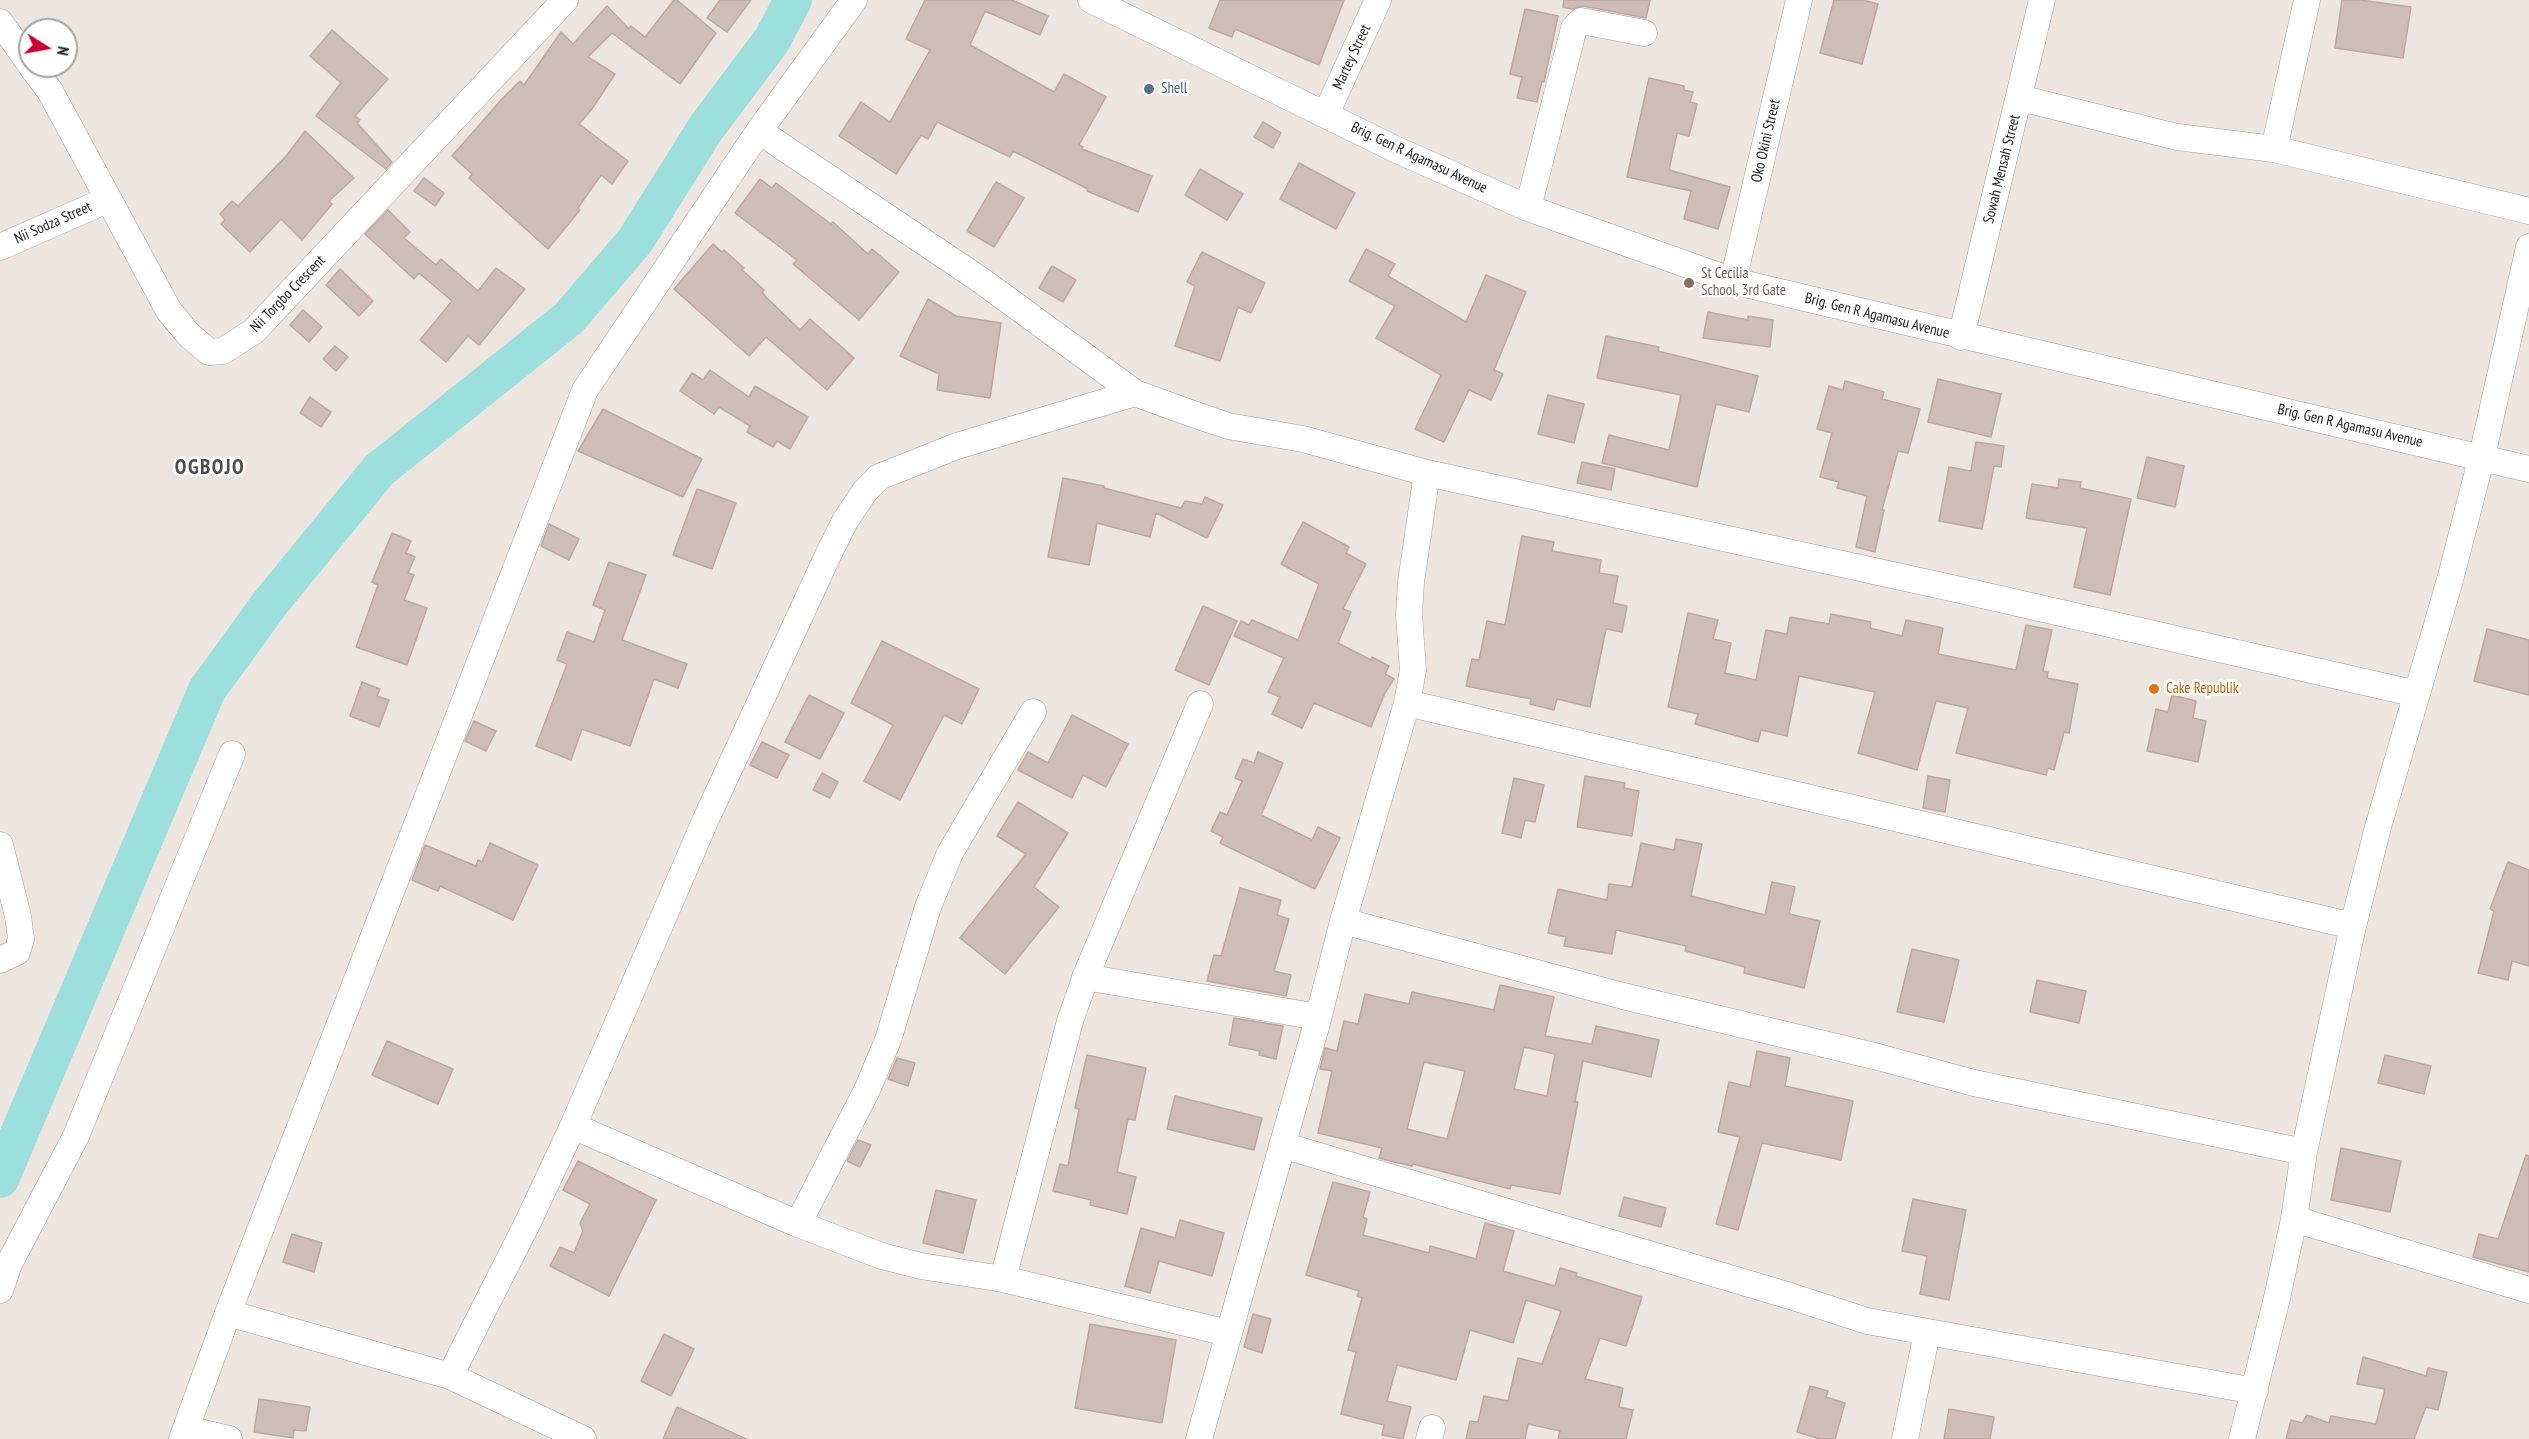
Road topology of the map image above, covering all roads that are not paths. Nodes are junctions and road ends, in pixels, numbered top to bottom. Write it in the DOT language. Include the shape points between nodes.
graph roads {
  1 [pos="4,0"];
  2 [pos="565,0"];
  3 [pos="854,0"];
  4 [pos="1091,0"];
  5 [pos="1378,0"];
  6 [pos="1799,0"];
  7 [pos="2042,0"];
  8 [pos="2307,0"];
  9 [pos="0,5"];
  10 [pos="1126,8"];
  11 [pos="0,22"];
  12 [pos="1644,33"];
  13 [pos="18,47"];
  14 [pos="40,78"];
  15 [pos="2020,98"];
  16 [pos="1326,114"];
  17 [pos="759,131"];
  18 [pos="2274,149"];
  19 [pos="106,200"];
  20 [pos="1528,208"];
  21 [pos="2529,211"];
  22 [pos="0,247"];
  23 [pos="2529,247"];
  24 [pos="1733,281"];
  25 [pos="1960,337"];
  26 [pos="1135,393"];
  27 [pos="2482,456"];
  28 [pos="2529,469"];
  29 [pos="1427,473"];
  30 [pos="2417,694"];
  31 [pos="1407,703"];
  32 [pos="1200,704"];
  33 [pos="1033,712"];
  34 [pos="231,754"];
  35 [pos="0,845"];
  36 [pos="1343,921"];
  37 [pos="2353,926"];
  38 [pos="0,960"];
  39 [pos="1085,977"];
  40 [pos="1318,1017"];
  41 [pos="573,1126"];
  42 [pos="1282,1146"];
  43 [pos="2304,1152"];
  44 [pos="2295,1219"];
  45 [pos="798,1224"];
  46 [pos="1003,1279"];
  47 [pos="0,1290"];
  48 [pos="2529,1290"];
  49 [pos="228,1313"];
  50 [pos="1228,1333"];
  51 [pos="1927,1333"];
  52 [pos="450,1376"];
  53 [pos="2255,1391"];
  54 [pos="184,1434"];
  55 [pos="229,1439"];
  56 [pos="583,1439"];
  57 [pos="1199,1439"];
  58 [pos="1905,1439"];
  59 [pos="2242,1439"];
  1 -- 9 [label="street"];
  2 -- 19 [label="street, Nii Torgbo Crescent" via="254,331 223,351 209,352 169,311"];
  3 -- 17 [label="street"];
  4 -- 10 [label="street, Brig. Gen R Agamasu Avenue"];
  5 -- 16 [label="street, Martey Street"];
  6 -- 24 [label="street, Oko Okini Street"];
  7 -- 15 [label="street, Sowah Mensah Street"];
  8 -- 18 [label="street"];
  10 -- 16 [label="street, Brig. Gen R Agamasu Avenue"];
  11 -- 13 [label="street, Nii Torgbo Crescent"];
  12 -- 20 [label="street" via="1587,21 1574,28"];
  14 -- 19 [label="street, Nii Torgbo Crescent"];
  15 -- 18 [label="street" via="2177,137"];
  15 -- 25 [label="street, Sowah Mensah Street"];
  16 -- 20 [label="street, Brig. Gen R Agamasu Avenue"];
  17 -- 26 [label="street" via="982,281"];
  17 -- 49 [label="street" via="585,390"];
  18 -- 21 [label="street"];
  19 -- 22 [label="street, Nii Sodza Street"];
  20 -- 24 [label="street, Brig. Gen R Agamasu Avenue"];
  23 -- 27 [label="street"];
  24 -- 25 [label="street, Brig. Gen R Agamasu Avenue"];
  25 -- 27 [label="street, Brig. Gen R Agamasu Avenue"];
  26 -- 29 [label="street" via="1228,426 1303,440"];
  26 -- 41 [label="street" via="957,446 879,477 865,491 839,532 706,819"];
  27 -- 28 [label="street, Brig. Gen R Agamasu Avenue"];
  27 -- 30 [label="street"];
  29 -- 30 [label="street"];
  29 -- 31 [label="street" via="1411,582 1413,670"];
  30 -- 37 [label="street"];
  31 -- 36 [label="street"];
  31 -- 37 [label="street"];
  32 -- 39 [label="street"];
  33 -- 45 [label="street" via="950,853 928,907 888,1040 867,1090"];
  34 -- 47 [label="street" via="76,1136 9,1264"];
  35 -- 38 [label="street" via="21,939 17,952"];
  36 -- 40 [label="street"];
  36 -- 43 [label="street" via="1623,996 1974,1083"];
  37 -- 43 [label="street"];
  39 -- 40 [label="street"];
  39 -- 46 [label="street"];
  40 -- 42 [label="street"];
  41 -- 45 [label="street"];
  41 -- 52 [label="street"];
  42 -- 50 [label="street"];
  42 -- 51 [label="street" via="1867,1321"];
  43 -- 44 [label="street"];
  44 -- 48 [label="street"];
  44 -- 53 [label="street"];
  45 -- 46 [label="street" via="882,1256"];
  46 -- 50 [label="street"];
  49 -- 52 [label="street"];
  49 -- 54 [label="street"];
  50 -- 57 [label="street"];
  51 -- 53 [label="street"];
  51 -- 58 [label="street"];
  52 -- 56 [label="street"];
  53 -- 59 [label="street"];
  54 -- 55 [label="street"];
}
